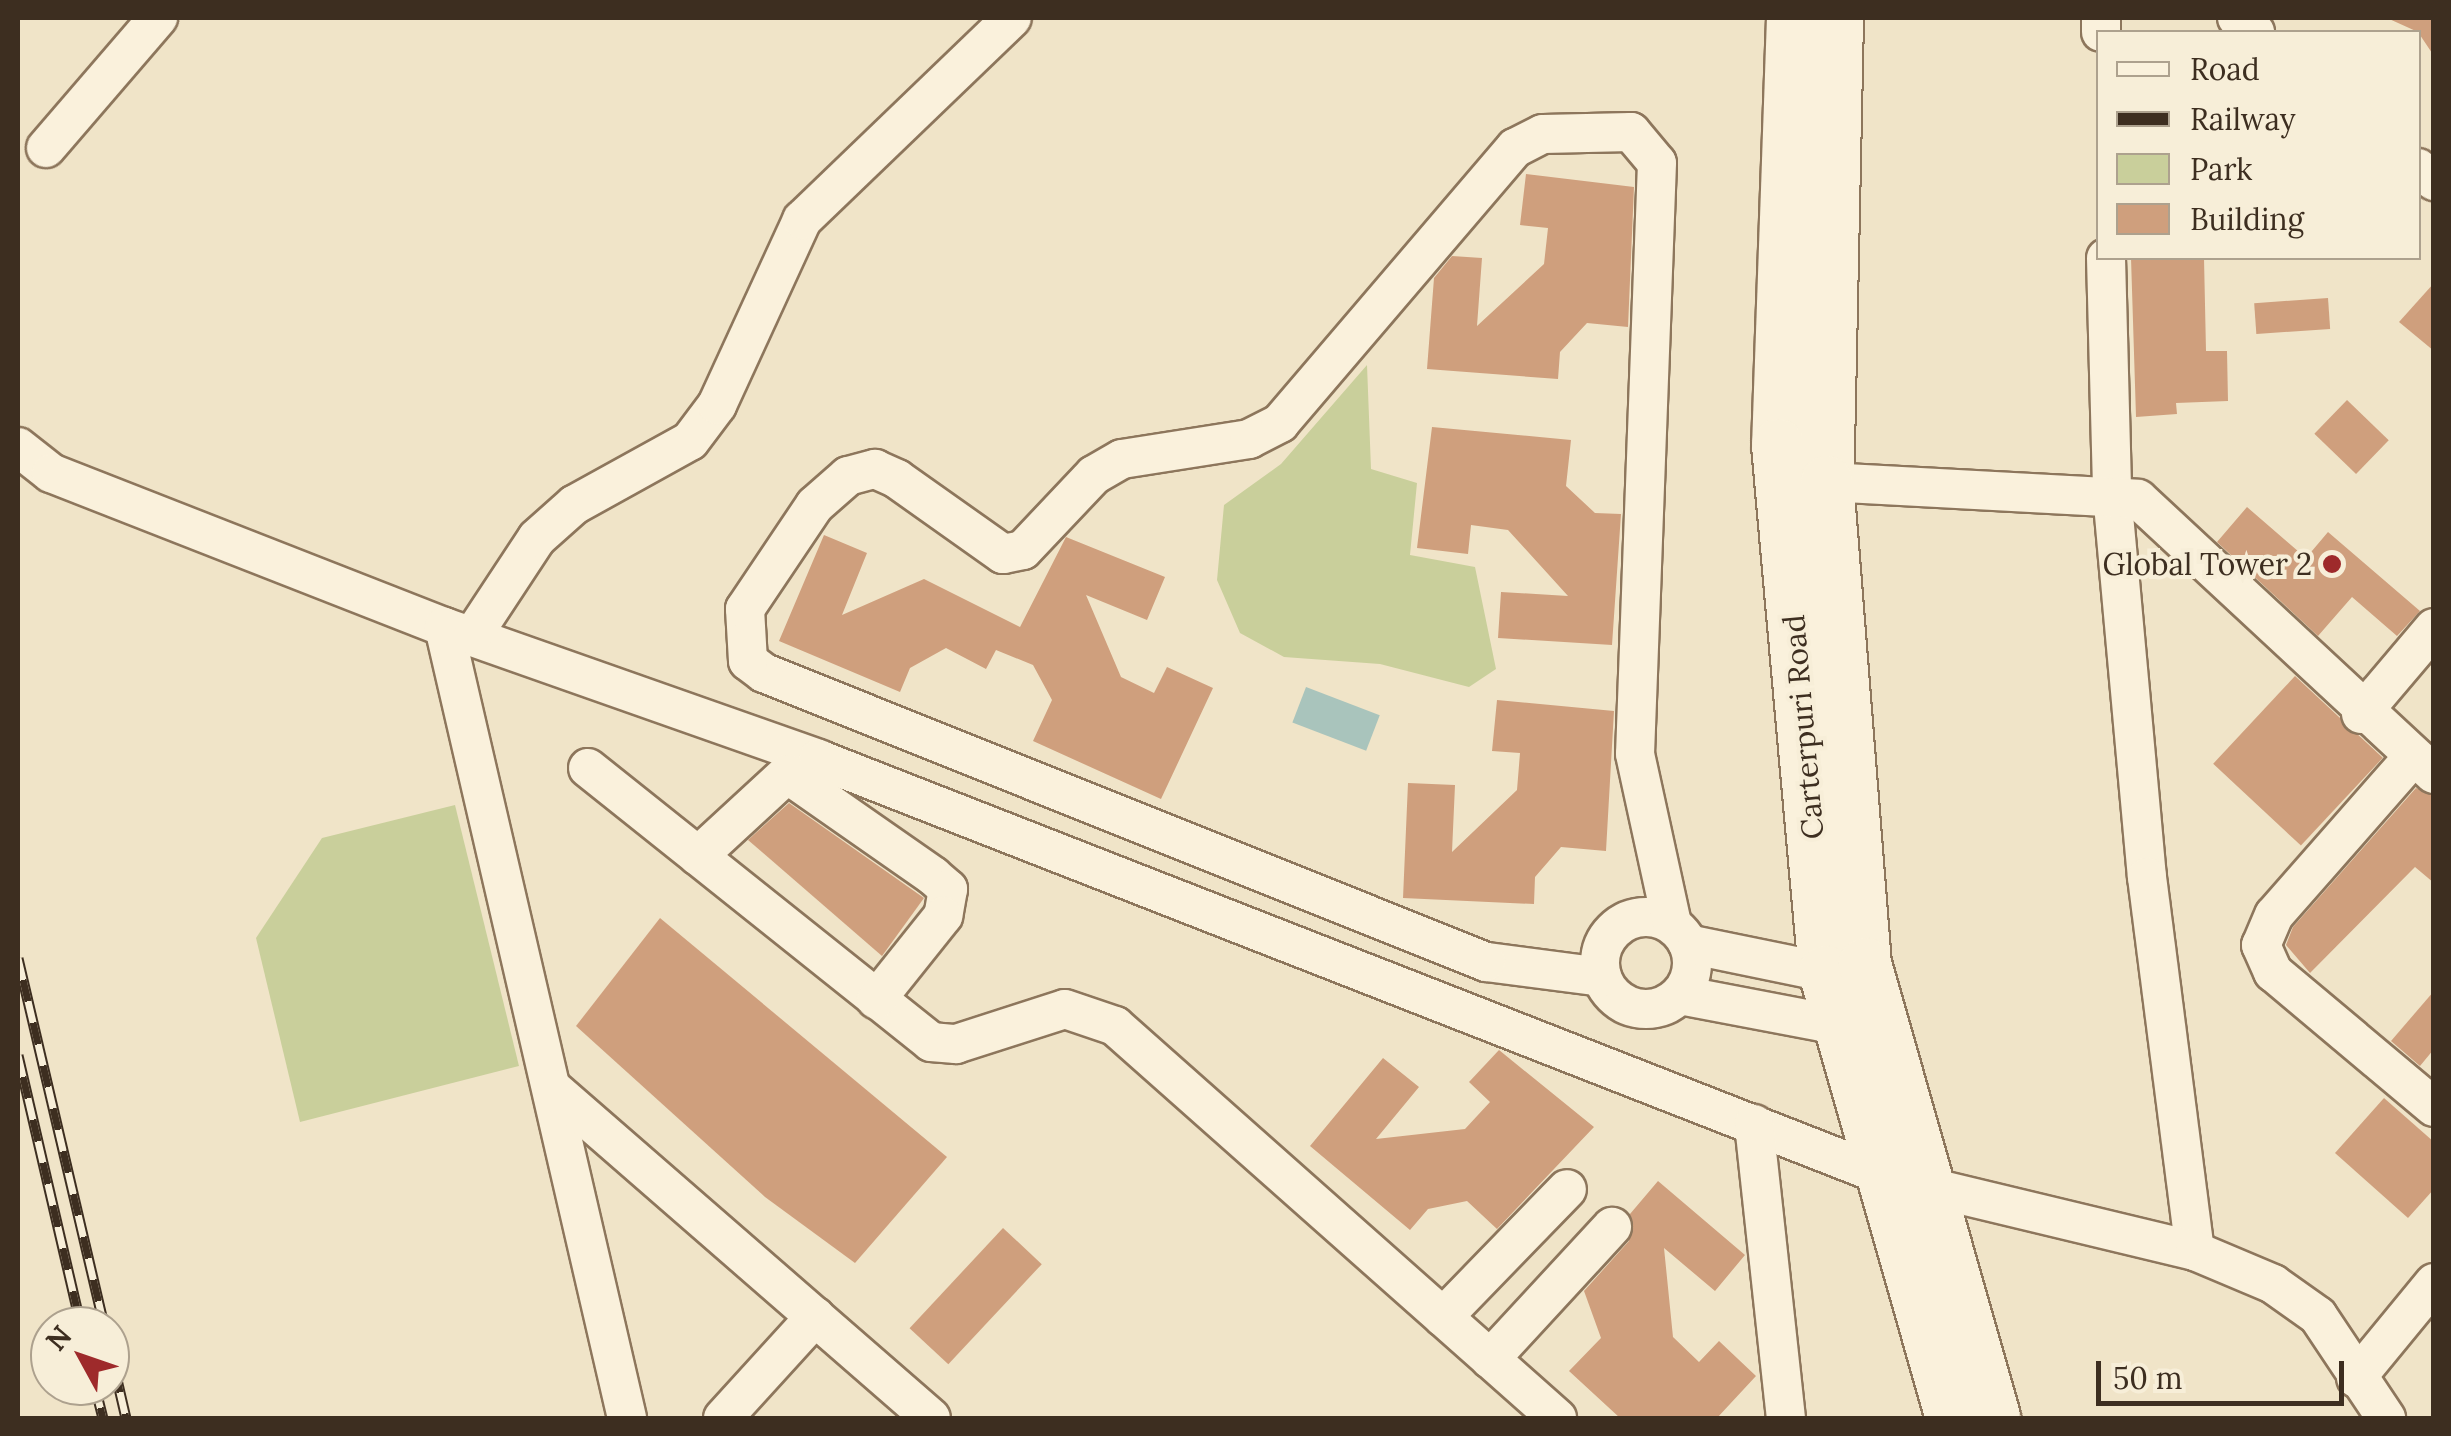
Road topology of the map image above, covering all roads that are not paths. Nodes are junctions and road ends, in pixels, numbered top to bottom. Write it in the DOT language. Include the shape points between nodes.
graph roads {
  1 [pos="158,18"];
  2 [pos="1012,18"];
  3 [pos="1792,18"];
  4 [pos="1837,18"];
  5 [pos="46,148"];
  6 [pos="2106,260"];
  7 [pos="18,447"];
  8 [pos="1827,482"];
  9 [pos="2112,493"];
  10 [pos="2434,628"];
  11 [pos="458,631"];
  12 [pos="2362,714"];
  13 [pos="2423,766"];
  14 [pos="588,768"];
  15 [pos="698,856"];
  16 [pos="1680,934"];
  17 [pos="1602,977"];
  18 [pos="1852,993"];
  19 [pos="1680,995"];
  20 [pos="876,1000"];
  21 [pos="553,1089"];
  22 [pos="2434,1106"];
  23 [pos="1754,1124"];
  24 [pos="1910,1183"];
  25 [pos="1567,1189"];
  26 [pos="1612,1227"];
  27 [pos="2195,1251"];
  28 [pos="2434,1283"];
  29 [pos="815,1317"];
  30 [pos="1443,1317"];
  31 [pos="1490,1359"];
  32 [pos="2356,1378"];
  33 [pos="627,1418"];
  34 [pos="723,1418"];
  35 [pos="931,1418"];
  36 [pos="1556,1418"];
  37 [pos="1786,1418"];
  38 [pos="1952,1418"];
  39 [pos="1994,1418"];
  40 [pos="2386,1418"];
  1 -- 5 [label="street"];
  2 -- 11 [label="street" via="802,220 717,406 690,441 574,505 536,538"];
  3 -- 18 [label="main road, Carterpuri Road" via="1778,445"];
  4 -- 8 [label="main road, Carterpuri Road"];
  6 -- 9 [label="street"];
  7 -- 11 [label="street" via="51,473"];
  8 -- 9 [label="street"];
  8 -- 18 [label="main road, Carterpuri Road"];
  9 -- 12 [label="street" via="2154,507"];
  9 -- 27 [label="street"];
  10 -- 12 [label="street"];
  11 -- 21 [label="street"];
  11 -- 23 [label="street" via="818,758"];
  12 -- 13 [label="street"];
  13 -- 22 [label="street" via="2274,914 2261,945 2273,972"];
  14 -- 15 [label="street"];
  15 -- 20 [label="street"];
  15 -- 20 [label="street" via="786,774 933,876 948,889 943,916"];
  16 -- 17 [label="street" via="1645,916 1618,926 1602,949"];
  16 -- 17 [label="street" via="1635,754 1658,164 1632,132 1543,134 1515,148 1280,422 1249,439 1122,459 1094,474 1023,550 1004,554 897,478 875,469 848,476 815,505 745,608 748,661 764,673 1486,962"];
  16 -- 18 [label="street"];
  16 -- 19 [label="street" via="1692,970"];
  17 -- 19 [label="street" via="1630,1006 1656,1008"];
  18 -- 19 [label="street"];
  18 -- 24 [label="main road, Carterpuri Road"];
  20 -- 30 [label="street" via="932,1042 956,1044 1065,1009 1115,1026"];
  21 -- 29 [label="street"];
  21 -- 33 [label="street"];
  23 -- 24 [label="street"];
  23 -- 37 [label="street"];
  24 -- 27 [label="street"];
  24 -- 38 [label="main road, Carterpuri Road"];
  24 -- 39 [label="main road, Carterpuri Road"];
  25 -- 30 [label="street"];
  26 -- 31 [label="street"];
  27 -- 32 [label="street" via="2273,1284 2318,1316"];
  28 -- 32 [label="street"];
  29 -- 34 [label="street"];
  29 -- 35 [label="street"];
  30 -- 31 [label="street"];
  31 -- 36 [label="street"];
  32 -- 40 [label="street"];
}
